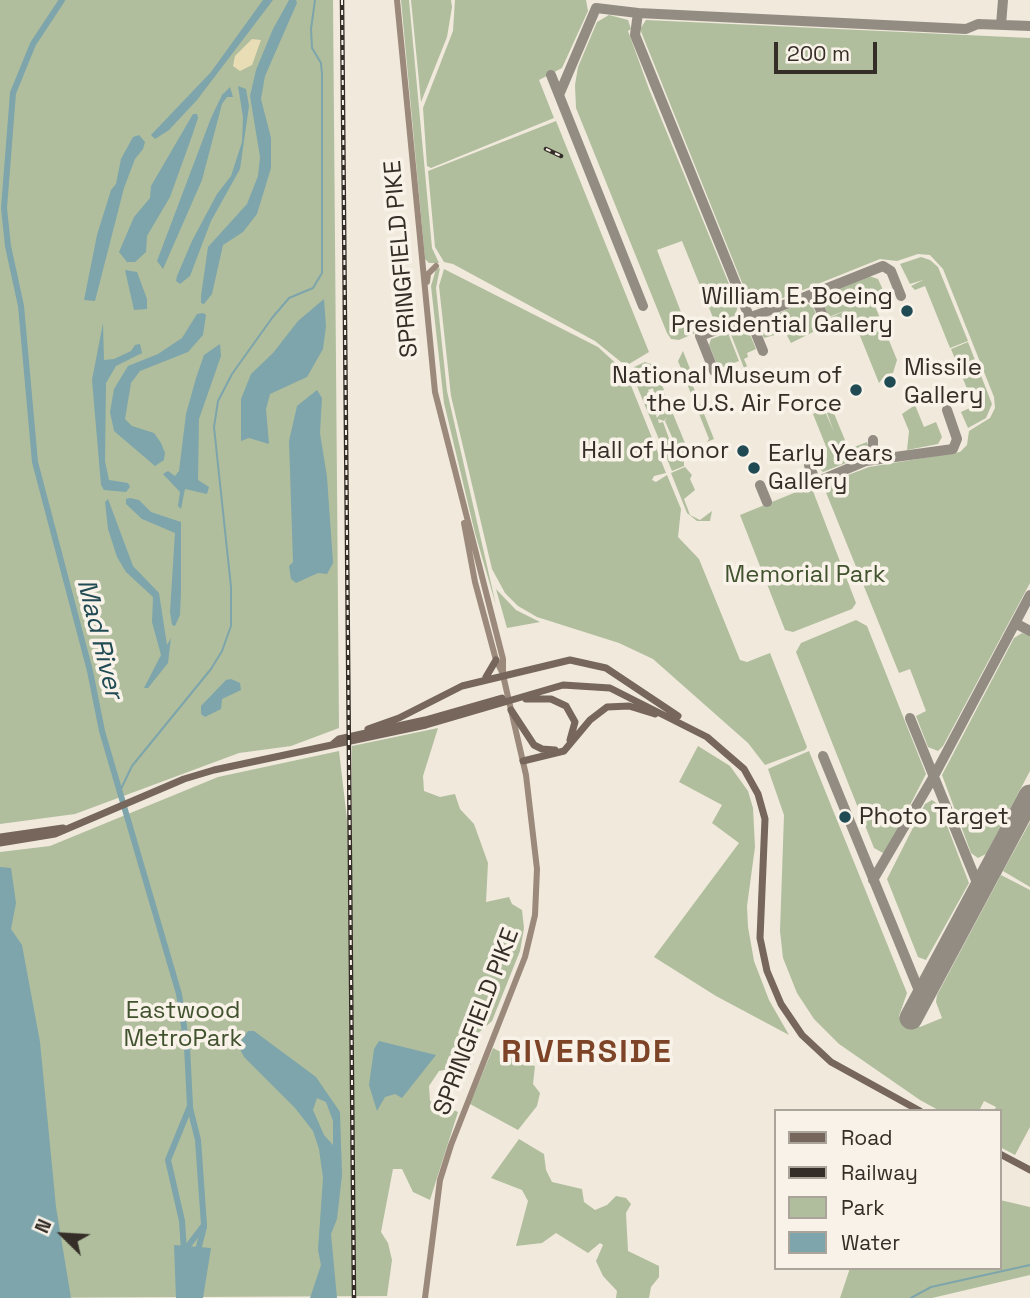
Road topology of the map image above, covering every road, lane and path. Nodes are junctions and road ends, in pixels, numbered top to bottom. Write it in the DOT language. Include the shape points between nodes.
graph roads {
  1 [pos="397,0"];
  2 [pos="436,266"];
  3 [pos="425,297"];
  4 [pos="463,511"];
  5 [pos="496,660"];
  6 [pos="503,674"];
  7 [pos="483,680"];
  8 [pos="515,698"];
  9 [pos="512,710"];
  10 [pos="678,716"];
  11 [pos="360,735"];
  12 [pos="707,737"];
  13 [pos="555,750"];
  14 [pos="523,761"];
  15 [pos="67,828"];
  16 [pos="0,836"];
  17 [pos="0,843"];
  18 [pos="867,1083"];
  19 [pos="916,1109"];
  20 [pos="1002,1155"];
  21 [pos="1030,1170"];
  22 [pos="425,1298"];
  1 -- 3 [label="main road, SPRINGFIELD PIKE"];
  2 -- 3 [label="main road" via="427,276"];
  3 -- 4 [label="main road, SPRINGFIELD PIKE" via="435,393"];
  4 -- 5 [label="main road, SPRINGFIELD PIKE" via="474,578"];
  4 -- 6 [label="main road, SPRINGFIELD PIKE" via="503,659"];
  5 -- 6 [label="main road, SPRINGFIELD PIKE"];
  5 -- 7 [label="main road"];
  6 -- 7 [label="main road"];
  6 -- 9 [label="main road, SPRINGFIELD PIKE"];
  6 -- 10 [label="main road" via="551,662 588,661 622,677"];
  7 -- 11 [label="main road"];
  8 -- 10 [label="main road" via="567,681 594,680 625,689"];
  8 -- 11 [label="main road" via="426,725"];
  8 -- 12 [label="main road" via="563,685 598,685 629,695"];
  8 -- 13 [label="main road" via="551,699 570,711 574,732"];
  9 -- 13 [label="main road" via="534,745"];
  9 -- 14 [label="main road, SPRINGFIELD PIKE"];
  10 -- 18 [label="main road" via="733,749 753,774 769,817 764,933 776,984 806,1032"];
  11 -- 15 [label="main road" via="195,775"];
  12 -- 14 [label="main road" via="649,711 615,706 595,716 564,751"];
  12 -- 18 [label="main road" via="744,769 763,810 766,836 760,927 764,960 775,991 814,1048"];
  13 -- 14 [label="main road"];
  14 -- 22 [label="main road, SPRINGFIELD PIKE" via="537,869 533,930 445,1164 434,1211"];
  15 -- 16 [label="main road"];
  15 -- 17 [label="main road" via="43,837"];
  18 -- 19 [label="main road"];
  20 -- 21 [label="main road"];
}
